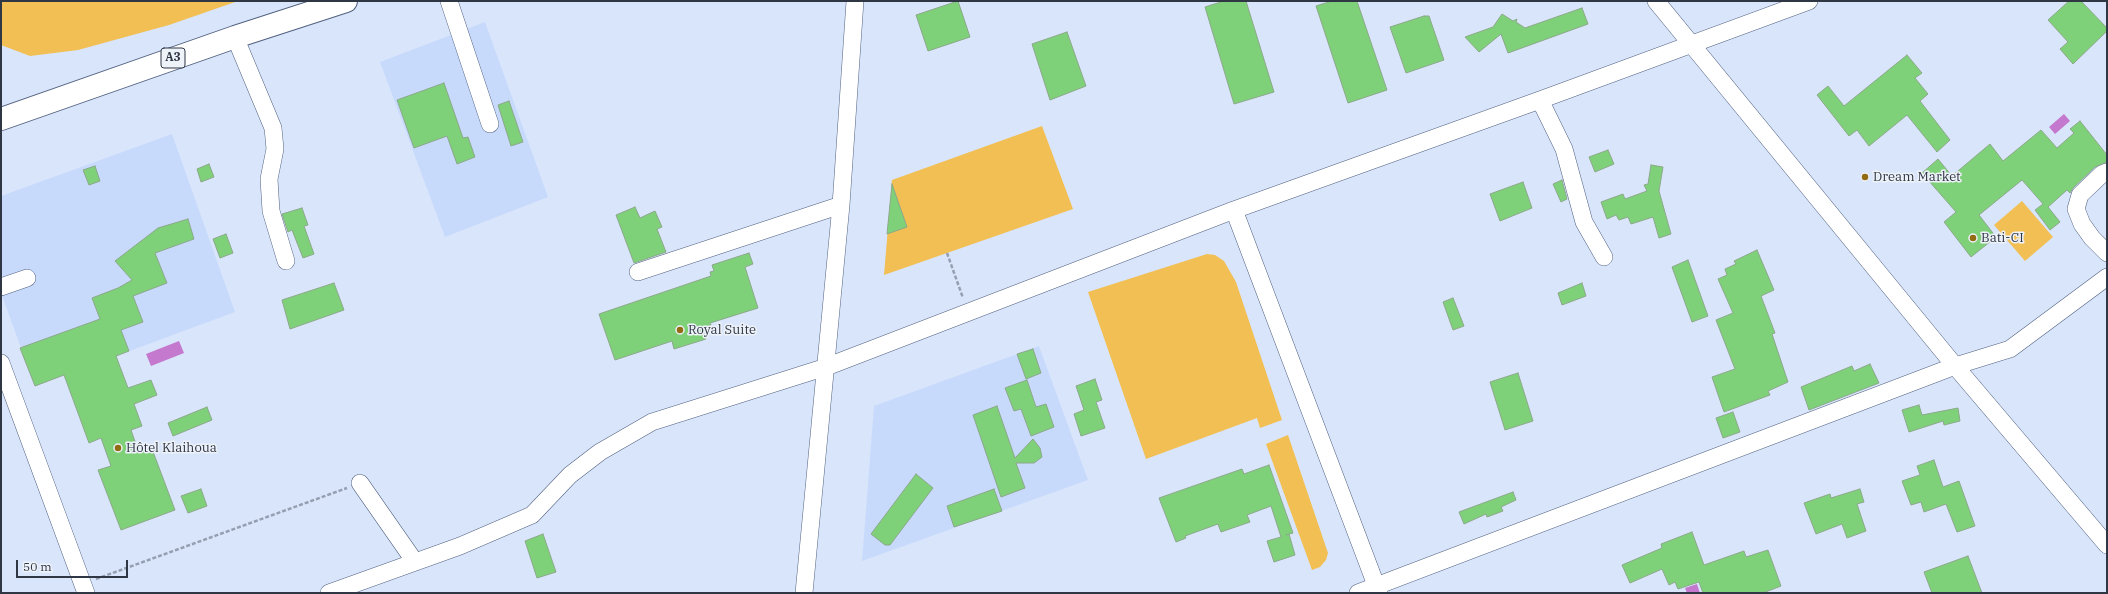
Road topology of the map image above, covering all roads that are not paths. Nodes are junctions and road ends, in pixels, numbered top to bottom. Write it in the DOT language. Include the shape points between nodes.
graph roads {
  1 [pos="346,1"];
  2 [pos="449,1"];
  3 [pos="855,1"];
  4 [pos="1656,1"];
  5 [pos="1809,1"];
  6 [pos="235,37"];
  7 [pos="1693,43"];
  8 [pos="1540,100"];
  9 [pos="1,119"];
  10 [pos="490,124"];
  11 [pos="2107,172"];
  12 [pos="841,205"];
  13 [pos="1234,210"];
  14 [pos="2107,253"];
  15 [pos="1604,257"];
  16 [pos="286,260"];
  17 [pos="638,272"];
  18 [pos="2107,277"];
  19 [pos="27,278"];
  20 [pos="1,287"];
  21 [pos="1,363"];
  22 [pos="1955,366"];
  23 [pos="826,367"];
  24 [pos="360,483"];
  25 [pos="2107,545"];
  26 [pos="415,562"];
  27 [pos="85,588"];
  28 [pos="1378,590"];
  29 [pos="329,593"];
  30 [pos="804,593"];
  31 [pos="1358,593"];
  1 -- 6 [label="highway, A3"];
  2 -- 10 [label="street"];
  3 -- 12 [label="street"];
  4 -- 7 [label="street"];
  5 -- 7 [label="street"];
  6 -- 9 [label="highway, A3"];
  6 -- 16 [label="street" via="273,128 276,149 269,179 271,211"];
  7 -- 8 [label="street"];
  7 -- 22 [label="street"];
  8 -- 13 [label="street"];
  8 -- 15 [label="street" via="1564,149 1584,222"];
  11 -- 14 [label="street" via="2080,195 2076,209 2082,224"];
  12 -- 17 [label="street"];
  12 -- 23 [label="street"];
  13 -- 23 [label="street"];
  13 -- 28 [label="street"];
  18 -- 22 [label="street" via="2010,349"];
  19 -- 20 [label="street"];
  21 -- 27 [label="street"];
  22 -- 25 [label="street"];
  22 -- 28 [label="street"];
  23 -- 26 [label="street" via="652,422 600,452 570,475 532,515"];
  23 -- 30 [label="street"];
  24 -- 26 [label="street"];
  26 -- 29 [label="street"];
  28 -- 31 [label="street"];
}
